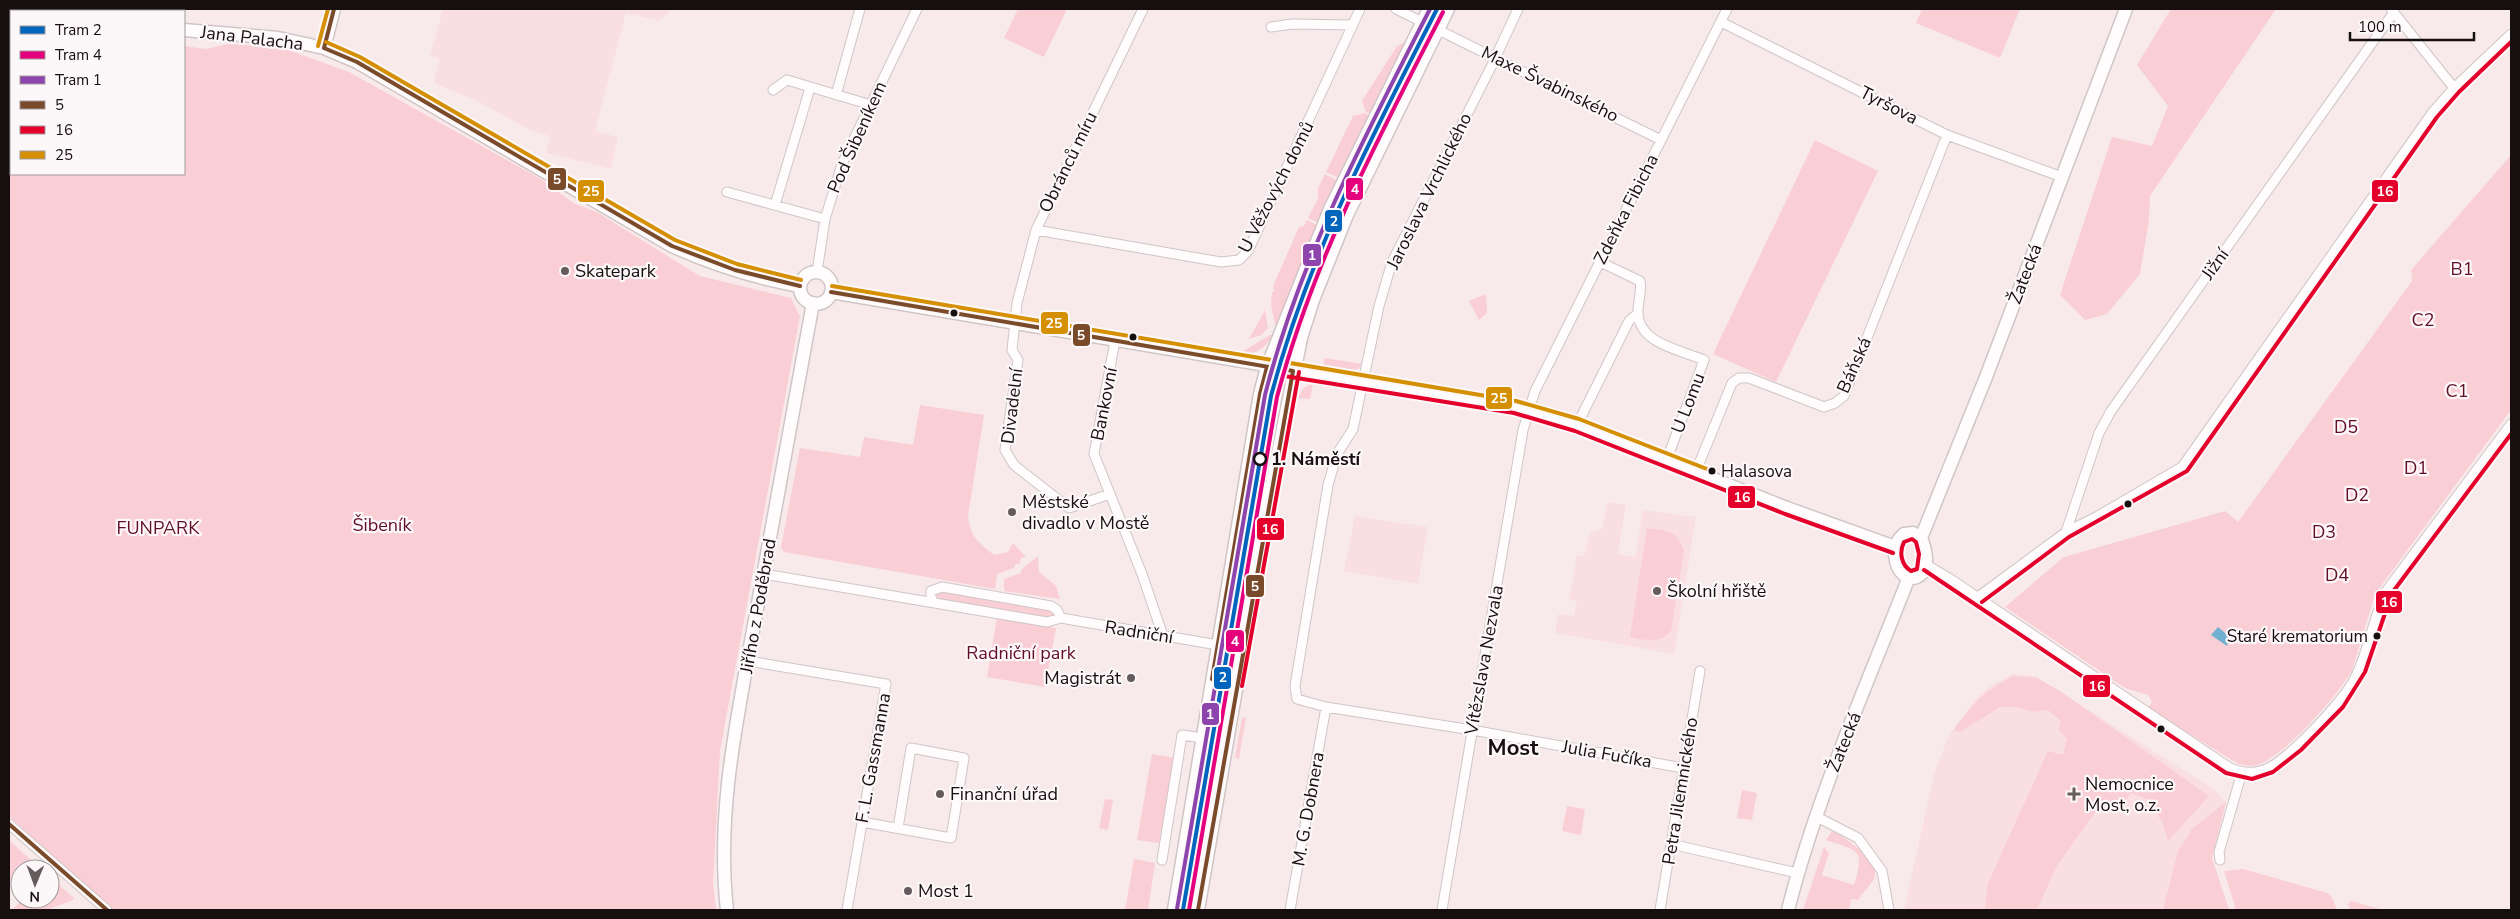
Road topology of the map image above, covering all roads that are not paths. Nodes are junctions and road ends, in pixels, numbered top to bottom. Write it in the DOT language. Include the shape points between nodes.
graph roads {
  1 [pos="334,9"];
  2 [pos="860,9"];
  3 [pos="917,9"];
  4 [pos="1143,9"];
  5 [pos="1360,9"];
  6 [pos="1396,9"];
  7 [pos="1429,9"];
  8 [pos="1448,9"];
  9 [pos="1518,9"];
  10 [pos="1727,9"];
  11 [pos="2126,9"];
  12 [pos="2393,10"];
  13 [pos="1423,22"];
  14 [pos="1721,22"];
  15 [pos="1353,25"];
  16 [pos="1271,27"];
  17 [pos="1438,29"];
  18 [pos="185,30"];
  19 [pos="2511,34"];
  20 [pos="324,48"];
  21 [pos="1496,57"];
  22 [pos="810,88"];
  23 [pos="2454,88"];
  24 [pos="773,90"];
  25 [pos="836,95"];
  26 [pos="870,105"];
  27 [pos="1947,134"];
  28 [pos="1661,140"];
  29 [pos="2062,177"];
  30 [pos="727,192"];
  31 [pos="775,205"];
  32 [pos="825,219"];
  33 [pos="1036,230"];
  34 [pos="1600,262"];
  35 [pos="817,272"];
  36 [pos="800,286"];
  37 [pos="831,292"];
  38 [pos="813,303"];
  39 [pos="1638,313"];
  40 [pos="1015,323"];
  41 [pos="1115,341"];
  42 [pos="1267,367"];
  43 [pos="1293,371"];
  44 [pos="1363,381"];
  45 [pos="1528,411"];
  46 [pos="2511,424"];
  47 [pos="1577,425"];
  48 [pos="1667,459"];
  49 [pos="1696,471"];
  50 [pos="1110,494"];
  51 [pos="2066,532"];
  52 [pos="1921,538"];
  53 [pos="1895,546"];
  54 [pos="1927,565"];
  55 [pos="764,574"];
  56 [pos="1909,577"];
  57 [pos="931,591"];
  58 [pos="1978,597"];
  59 [pos="911,600"];
  60 [pos="934,603"];
  61 [pos="1061,618"];
  62 [pos="1163,636"];
  63 [pos="1218,645"];
  64 [pos="748,661"];
  65 [pos="1700,672"];
  66 [pos="1326,707"];
  67 [pos="1472,730"];
  68 [pos="1203,738"];
  69 [pos="1683,768"];
  70 [pos="2242,772"];
  71 [pos="1816,816"];
  72 [pos="862,822"];
  73 [pos="9,824"];
  74 [pos="898,828"];
  75 [pos="1671,844"];
  76 [pos="1162,860"];
  77 [pos="2220,860"];
  78 [pos="1797,873"];
  79 [pos="107,910"];
  80 [pos="727,910"];
  81 [pos="847,910"];
  82 [pos="1174,910"];
  83 [pos="1198,910"];
  84 [pos="1290,910"];
  85 [pos="1442,910"];
  86 [pos="1660,910"];
  87 [pos="1788,910"];
  88 [pos="1889,910"];
  1 -- 20 [label="street"];
  2 -- 25 [label="street"];
  3 -- 26 [label="street, Pod Šibeníkem"];
  4 -- 33 [label="street, Obránců míru"];
  5 -- 15 [label="street, U Věžových domů"];
  6 -- 13 [label="street, Maxe Švabinského"];
  7 -- 13 [label="street"];
  8 -- 17 [label="street"];
  9 -- 21 [label="street, Jaroslava Vrchlického"];
  10 -- 14 [label="street, Zdeňka Fibicha"];
  11 -- 29 [label="street, Žatecká"];
  12 -- 23 [label="street"];
  12 -- 51 [label="street, Jižní" via="2111,411 2099,433"];
  13 -- 17 [label="street, Maxe Švabinského"];
  13 -- 42 [label="street" via="1330,209"];
  14 -- 27 [label="street, Tyršova"];
  14 -- 28 [label="street, Zdeňka Fibicha"];
  15 -- 16 [label="street"];
  15 -- 33 [label="street, U Věžových domů" via="1248,251 1239,260 1221,262"];
  17 -- 21 [label="street, Maxe Švabinského"];
  17 -- 43 [label="street" via="1347,215 1313,300"];
  18 -- 20 [label="street, Jana Palacha" via="278,38"];
  19 -- 23 [label="street"];
  20 -- 36 [label="street, Jana Palacha" via="356,62 672,246 743,274"];
  21 -- 28 [label="street, Maxe Švabinského"];
  21 -- 44 [label="street, Jaroslava Vrchlického" via="1392,262 1378,306"];
  22 -- 24 [label="street" via="788,80"];
  22 -- 25 [label="street"];
  22 -- 31 [label="street"];
  23 -- 51 [label="street" via="2416,136 2182,467"];
  25 -- 26 [label="street"];
  26 -- 32 [label="street, Pod Šibeníkem" via="842,164"];
  27 -- 29 [label="street, Tyršova"];
  27 -- 49 [label="street, Báňská" via="1844,396 1824,407 1749,378 1739,378 1732,383"];
  28 -- 34 [label="street, Zdeňka Fibicha"];
  29 -- 52 [label="street, Žatecká"];
  30 -- 31 [label="street"];
  31 -- 32 [label="street"];
  32 -- 35 [label="street, Pod Šibeníkem"];
  33 -- 40 [label="street, Obránců míru"];
  34 -- 39 [label="street, U Lomu" via="1640,280"];
  34 -- 45 [label="street, Zdeňka Fibicha"];
  35 -- 36 [label="street" via="808,274"];
  35 -- 37 [label="street" via="829,279"];
  36 -- 38 [label="street" via="802,295"];
  37 -- 38 [label="street" via="826,300"];
  37 -- 40 [label="street"];
  38 -- 55 [label="street, Jiřího z Poděbrad"];
  39 -- 47 [label="street" via="1628,321"];
  39 -- 48 [label="street, U Lomu" via="1641,327 1649,338 1704,360"];
  40 -- 41 [label="street"];
  40 -- 50 [label="street, Divadelní" via="1012,350 1018,360 1005,450 1014,464 1069,508"];
  41 -- 42 [label="street"];
  41 -- 50 [label="street, Bankovní" via="1094,454"];
  42 -- 43 [label="street"];
  42 -- 63 [label="street"];
  43 -- 44 [label="street"];
  43 -- 83 [label="street"];
  44 -- 45 [label="street"];
  44 -- 66 [label="street, Jaroslava Vrchlického" via="1354,429 1337,454 1328,485 1295,686 1297,699"];
  45 -- 47 [label="street"];
  45 -- 67 [label="street, Vítězslava Nezvala"];
  46 -- 70 [label="street" via="2386,590 2354,680 2340,702 2277,764 2261,771"];
  47 -- 48 [label="street"];
  48 -- 49 [label="street"];
  49 -- 53 [label="street" via="1787,508"];
  50 -- 62 [label="street"];
  51 -- 58 [label="street"];
  52 -- 53 [label="street" via="1904,534"];
  52 -- 54 [label="street"];
  53 -- 56 [label="street" via="1901,573"];
  54 -- 56 [label="street" via="1917,577"];
  54 -- 58 [label="street"];
  55 -- 59 [label="street, Radniční"];
  55 -- 64 [label="street, Jiřího z Poděbrad"];
  56 -- 71 [label="street, Žatecká"];
  57 -- 59 [label="street, Radniční"];
  57 -- 60 [label="street"];
  57 -- 61 [label="street, Radniční" via="942,587 1051,606"];
  58 -- 70 [label="street" via="2230,768"];
  59 -- 60 [label="street, Radniční"];
  60 -- 61 [label="street, Radniční" via="1047,622"];
  61 -- 62 [label="street, Radniční"];
  62 -- 63 [label="street, Radniční"];
  63 -- 68 [label="street"];
  64 -- 72 [label="street, F. L. Gassmanna" via="886,684"];
  64 -- 80 [label="street, Jiřího z Poděbrad" via="724,814 723,873"];
  65 -- 69 [label="street, Petra Jilemnického"];
  66 -- 67 [label="street"];
  66 -- 84 [label="street, M. G. Dobnera"];
  67 -- 69 [label="street, Julia Fučíka"];
  67 -- 85 [label="street, Vítězslava Nezvala"];
  68 -- 76 [label="street" via="1182,735"];
  68 -- 82 [label="street"];
  69 -- 75 [label="street, Petra Jilemnického"];
  70 -- 77 [label="street" via="2219,852"];
  71 -- 78 [label="street, Žatecká"];
  71 -- 88 [label="street" via="1858,838 1882,871"];
  72 -- 74 [label="street"];
  72 -- 81 [label="street, F. L. Gassmanna"];
  73 -- 79 [label="street"];
  74 -- 74 [label="street" via="950,838 964,758 911,748"];
  75 -- 78 [label="street"];
  75 -- 86 [label="street, Petra Jilemnického"];
  78 -- 87 [label="street, Žatecká"];
}
